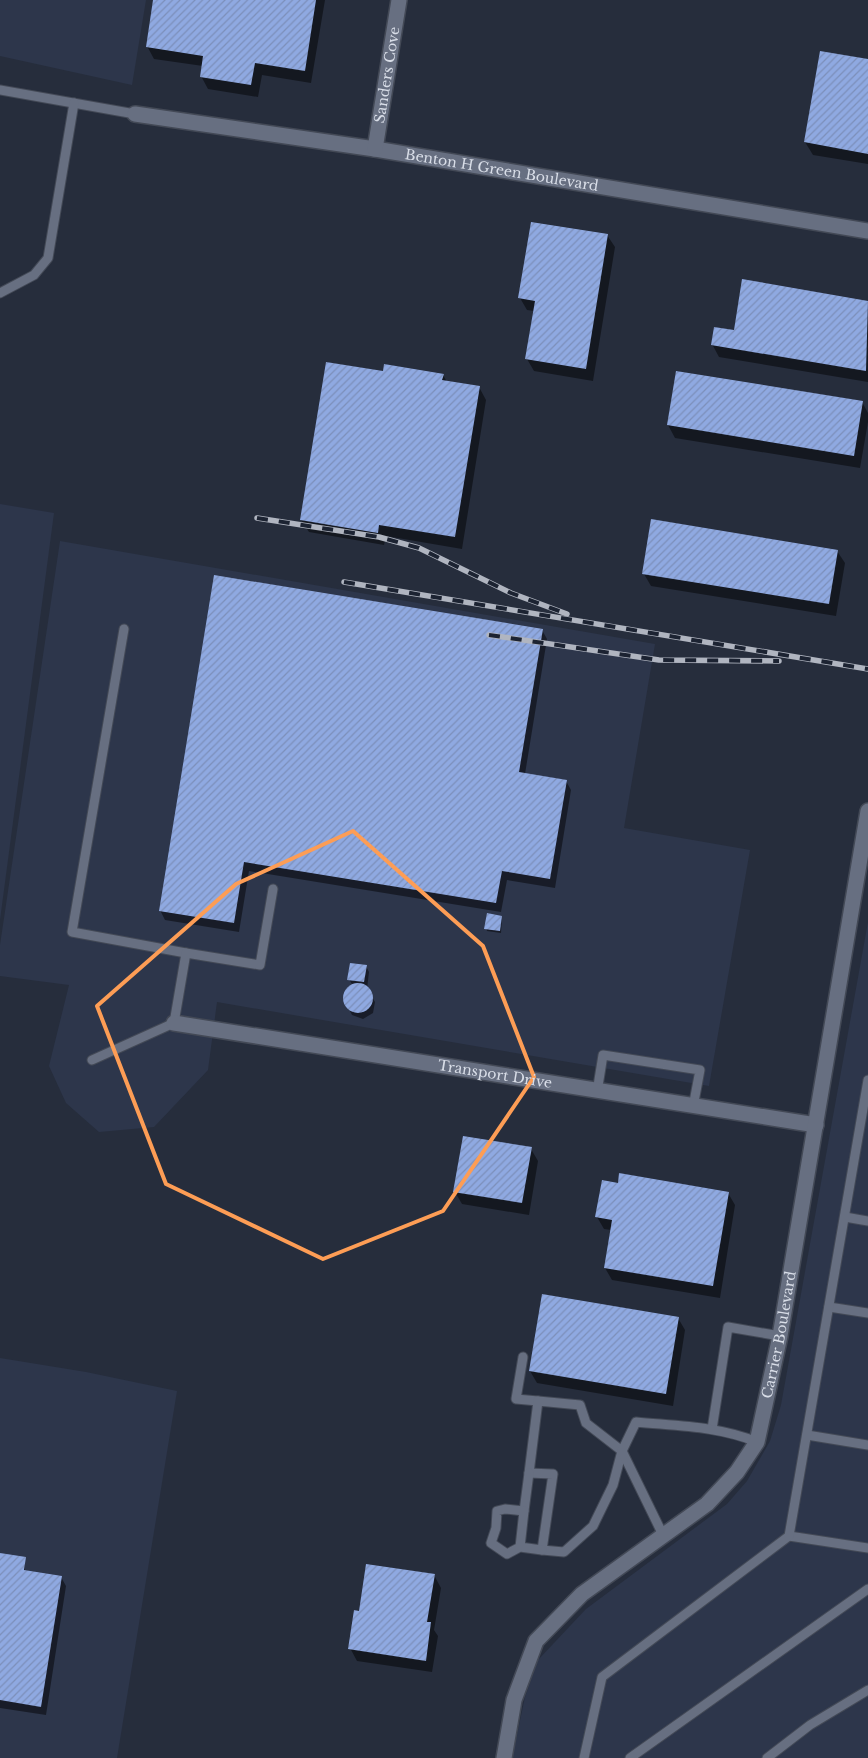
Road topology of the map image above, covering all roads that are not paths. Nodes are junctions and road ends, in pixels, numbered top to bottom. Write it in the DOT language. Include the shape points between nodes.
graph roads {
  1 [pos="399,0"];
  2 [pos="0,90"];
  3 [pos="74,103"];
  4 [pos="135,114"];
  5 [pos="375,149"];
  6 [pos="868,231"];
  7 [pos="0,294"];
  8 [pos="124,629"];
  9 [pos="868,811"];
  10 [pos="273,889"];
  11 [pos="186,953"];
  12 [pos="174,1023"];
  13 [pos="92,1060"];
  14 [pos="868,1080"];
  15 [pos="597,1092"];
  16 [pos="693,1107"];
  17 [pos="816,1125"];
  18 [pos="845,1217"];
  19 [pos="868,1221"];
  20 [pos="829,1307"];
  21 [pos="868,1313"];
  22 [pos="780,1336"];
  23 [pos="523,1357"];
  24 [pos="538,1401"];
  25 [pos="712,1429"];
  26 [pos="807,1435"];
  27 [pos="757,1442"];
  28 [pos="868,1445"];
  29 [pos="622,1451"];
  30 [pos="529,1473"];
  31 [pos="524,1511"];
  32 [pos="663,1535"];
  33 [pos="789,1536"];
  34 [pos="520,1546"];
  35 [pos="868,1548"];
  36 [pos="542,1550"];
  37 [pos="868,1589"];
  38 [pos="868,1690"];
  39 [pos="504,1758"];
  40 [pos="584,1758"];
  41 [pos="630,1758"];
  42 [pos="767,1758"];
  1 -- 5 [label="street, Sanders Cove"];
  2 -- 3 [label="lane"];
  3 -- 4 [label="lane"];
  3 -- 7 [label="lane" via="48,258 34,275"];
  4 -- 5 [label="street, Benton H Green Boulevard"];
  5 -- 6 [label="street, Benton H Green Boulevard"];
  8 -- 11 [label="lane" via="72,932"];
  9 -- 17 [label="street, Carrier Boulevard"];
  10 -- 11 [label="lane" via="260,965"];
  11 -- 12 [label="lane"];
  12 -- 13 [label="lane"];
  12 -- 15 [label="street, Transport Drive"];
  14 -- 18 [label="lane"];
  15 -- 16 [label="street, Transport Drive"];
  15 -- 16 [label="lane" via="603,1055 700,1070"];
  16 -- 17 [label="street, Transport Drive"];
  17 -- 22 [label="street, Carrier Boulevard"];
  18 -- 19 [label="lane"];
  18 -- 20 [label="lane"];
  20 -- 21 [label="lane"];
  20 -- 26 [label="lane"];
  22 -- 25 [label="lane" via="728,1327"];
  22 -- 27 [label="street, Carrier Boulevard"];
  23 -- 24 [label="lane" via="516,1399"];
  24 -- 29 [label="lane" via="580,1405 586,1423"];
  24 -- 30 [label="lane"];
  25 -- 27 [label="lane" via="735,1433"];
  25 -- 29 [label="lane" via="636,1422"];
  26 -- 28 [label="lane"];
  26 -- 33 [label="lane"];
  27 -- 32 [label="street, Carrier Boulevard" via="738,1472 707,1504"];
  29 -- 32 [label="lane"];
  29 -- 36 [label="lane" via="613,1485 592,1526 564,1552"];
  30 -- 31 [label="lane"];
  30 -- 36 [label="lane" via="553,1474"];
  31 -- 34 [label="lane"];
  31 -- 34 [label="lane" via="497,1511 491,1543 507,1554"];
  32 -- 39 [label="street, Carrier Boulevard" via="582,1594 536,1641 514,1700"];
  33 -- 35 [label="lane"];
  33 -- 40 [label="lane" via="602,1677"];
  34 -- 36 [label="lane"];
  37 -- 41 [label="lane"];
  38 -- 42 [label="lane" via="810,1725"];
}
